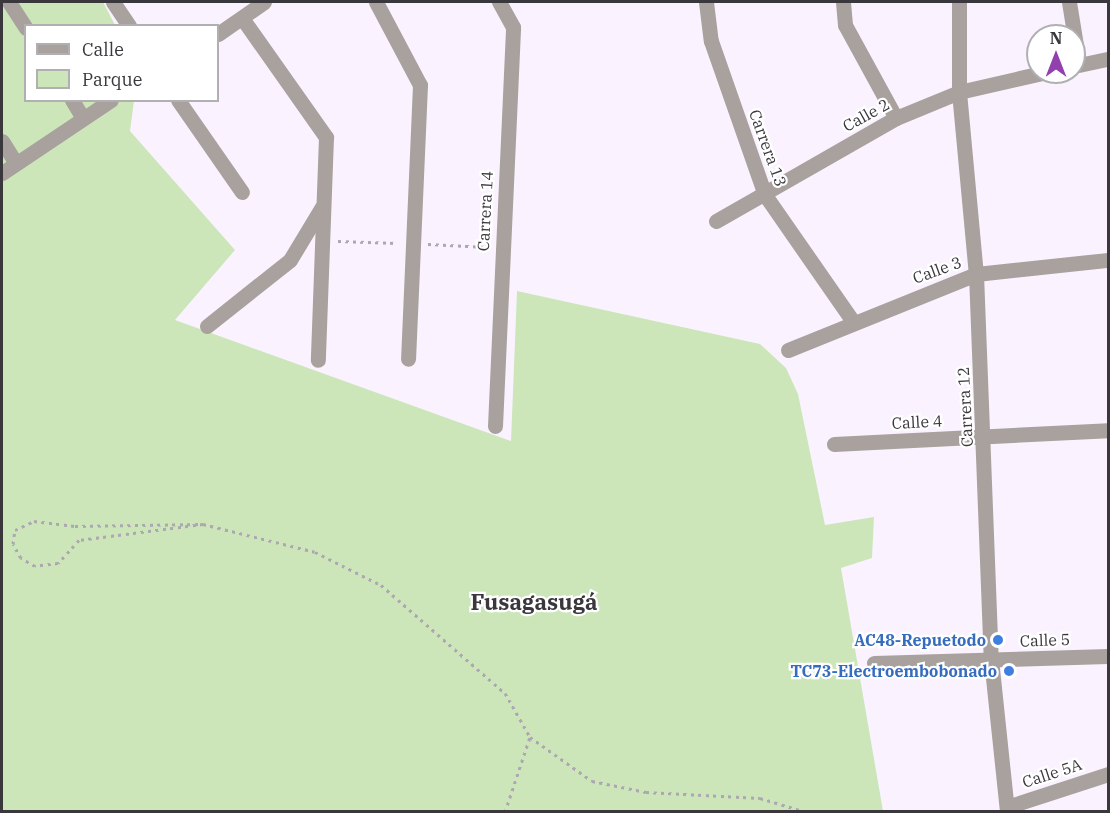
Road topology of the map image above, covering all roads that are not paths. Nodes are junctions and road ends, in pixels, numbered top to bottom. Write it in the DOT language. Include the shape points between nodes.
graph roads {
  1 [pos="7,2"];
  2 [pos="113,2"];
  3 [pos="264,2"];
  4 [pos="376,2"];
  5 [pos="499,2"];
  6 [pos="706,2"];
  7 [pos="843,2"];
  8 [pos="959,2"];
  9 [pos="1069,2"];
  10 [pos="2,4"];
  11 [pos="242,18"];
  12 [pos="128,24"];
  13 [pos="1071,24"];
  14 [pos="24,25"];
  15 [pos="219,33"];
  16 [pos="1108,59"];
  17 [pos="1086,63"];
  18 [pos="1026,77"];
  19 [pos="959,92"];
  20 [pos="73,102"];
  21 [pos="108,102"];
  22 [pos="179,102"];
  23 [pos="83,118"];
  24 [pos="896,118"];
  25 [pos="2,141"];
  26 [pos="15,164"];
  27 [pos="2,173"];
  28 [pos="242,192"];
  29 [pos="765,195"];
  30 [pos="324,203"];
  31 [pos="717,221"];
  32 [pos="1108,261"];
  33 [pos="976,274"];
  34 [pos="852,320"];
  35 [pos="207,326"];
  36 [pos="788,350"];
  37 [pos="408,359"];
  38 [pos="318,360"];
  39 [pos="495,426"];
  40 [pos="1108,430"];
  41 [pos="985,436"];
  42 [pos="834,444"];
  43 [pos="1108,656"];
  44 [pos="991,659"];
  45 [pos="874,663"];
  46 [pos="1108,774"];
  47 [pos="1007,809"];
  1 -- 10 [label="street"];
  1 -- 14 [label="street"];
  2 -- 12 [label="street"];
  3 -- 11 [label="street"];
  4 -- 37 [label="street" via="420,85"];
  5 -- 39 [label="street, Carrera 14" via="513,27"];
  6 -- 29 [label="street, Carrera 13" via="711,40"];
  7 -- 24 [label="street" via="845,25"];
  8 -- 19 [label="street, Carrera 12"];
  9 -- 13 [label="street"];
  11 -- 15 [label="street"];
  11 -- 30 [label="street" via="326,137"];
  16 -- 17 [label="street"];
  18 -- 19 [label="street, Calle 2"];
  19 -- 24 [label="street, Calle 2"];
  19 -- 33 [label="street, Carrera 12"];
  20 -- 23 [label="street"];
  21 -- 23 [label="street"];
  22 -- 28 [label="street"];
  23 -- 26 [label="street"];
  24 -- 29 [label="street, Calle 2"];
  25 -- 26 [label="street"];
  26 -- 27 [label="street"];
  29 -- 31 [label="street, Calle 2"];
  29 -- 34 [label="street, Carrera 13"];
  30 -- 35 [label="street" via="290,260"];
  30 -- 38 [label="street"];
  32 -- 33 [label="street, Calle 3"];
  33 -- 34 [label="street, Calle 3"];
  33 -- 41 [label="street, Carrera 12"];
  34 -- 36 [label="street, Calle 3"];
  40 -- 41 [label="street, Calle 4"];
  41 -- 42 [label="street, Calle 4"];
  41 -- 44 [label="street, Carrera 12"];
  43 -- 44 [label="street, Calle 5"];
  44 -- 45 [label="street, Calle 5"];
  44 -- 47 [label="street, Carrera 12"];
  46 -- 47 [label="street, Calle 5A"];
}
